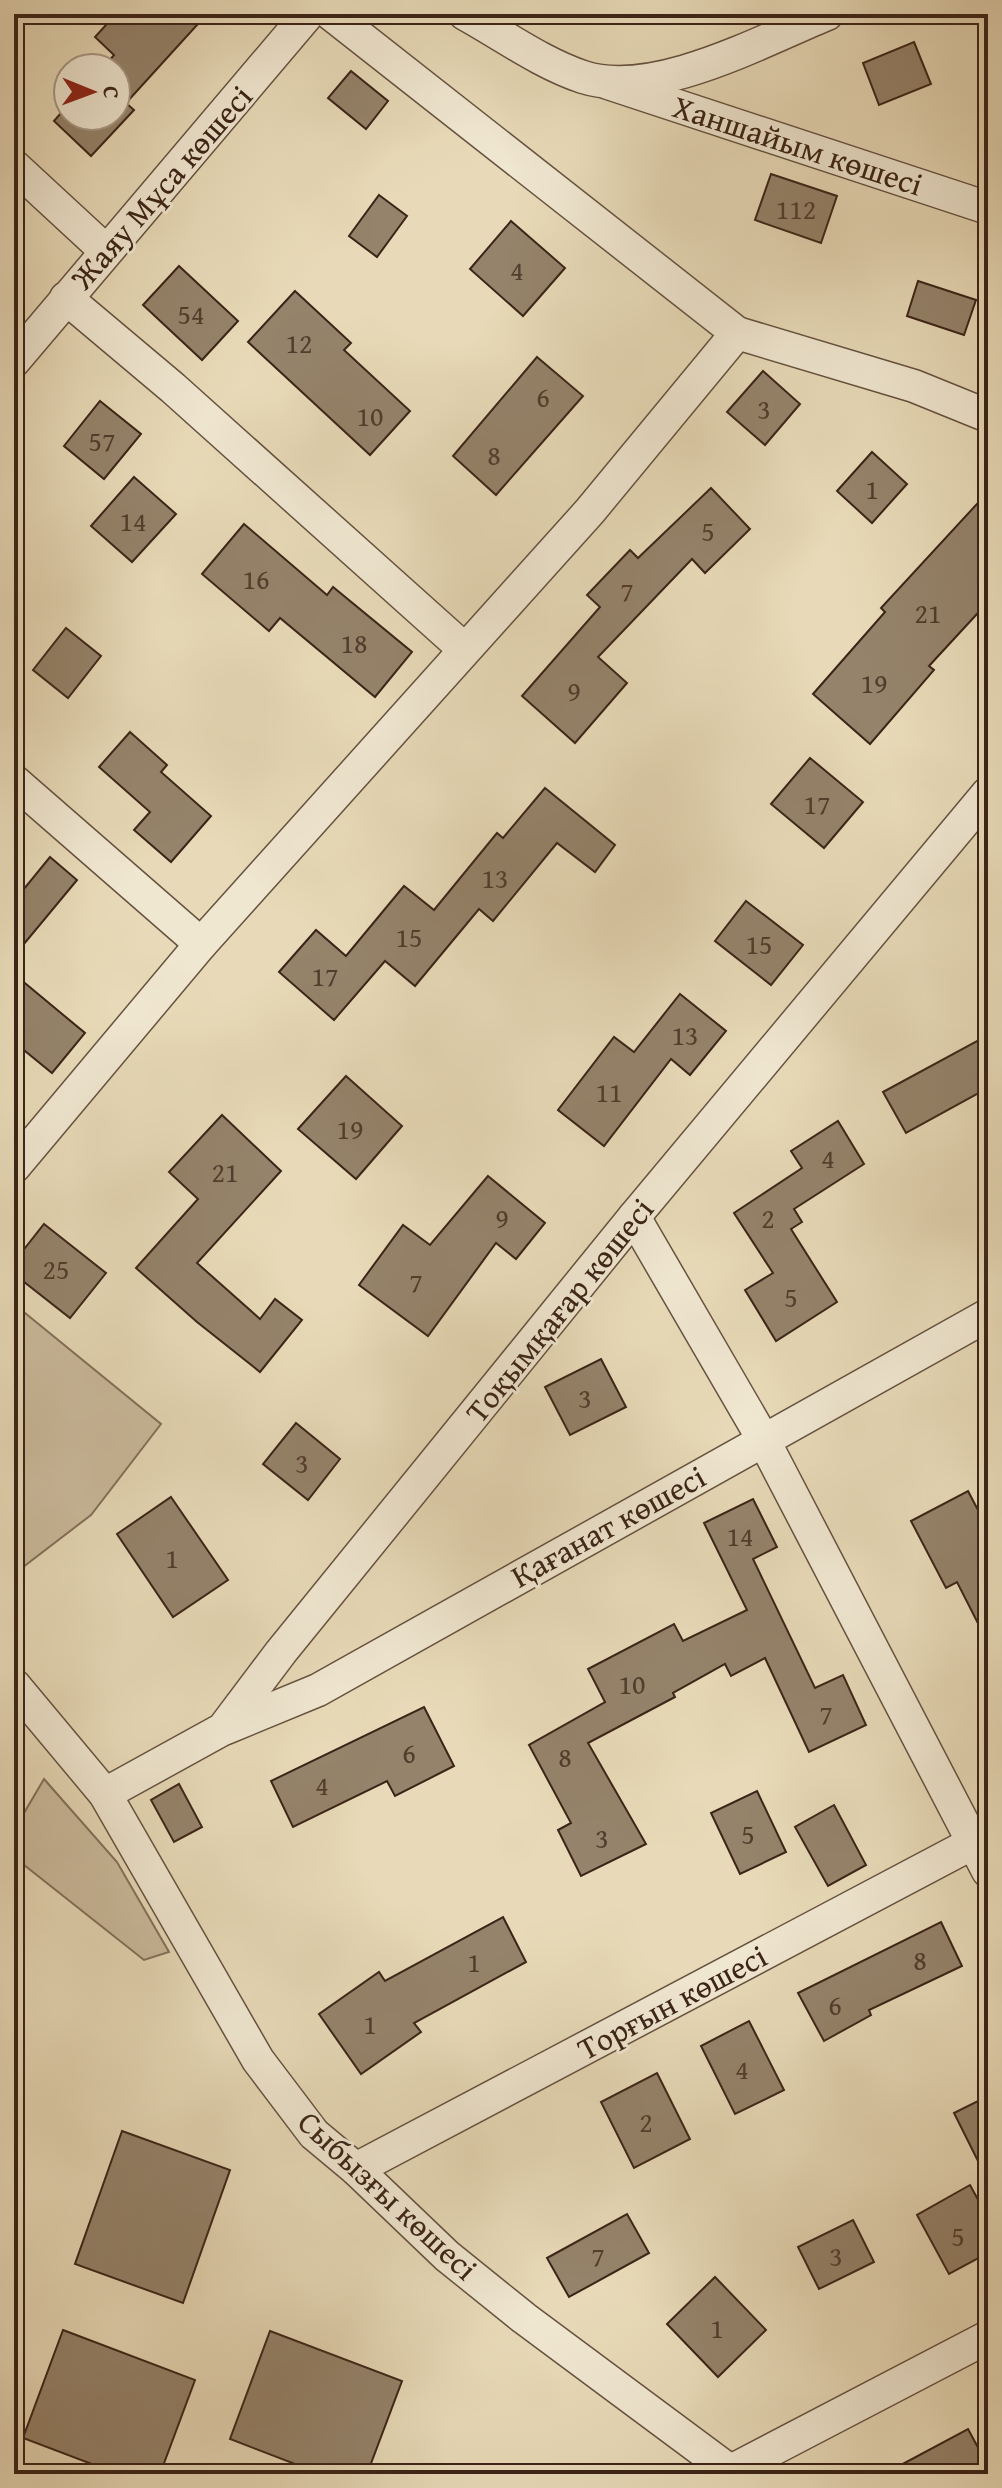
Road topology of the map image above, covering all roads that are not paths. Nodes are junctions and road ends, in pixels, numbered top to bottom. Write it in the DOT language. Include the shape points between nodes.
graph roads {
  1 [pos="308,14"];
  2 [pos="331,14"];
  3 [pos="465,14"];
  4 [pos="827,14"];
  5 [pos="608,83"];
  6 [pos="14,166"];
  7 [pos="988,208"];
  8 [pos="106,251"];
  9 [pos="66,298"];
  10 [pos="737,333"];
  11 [pos="14,361"];
  12 [pos="988,416"];
  13 [pos="463,648"];
  14 [pos="14,781"];
  15 [pos="988,793"];
  16 [pos="201,944"];
  17 [pos="14,1167"];
  18 [pos="634,1217"];
  19 [pos="988,1315"];
  20 [pos="763,1439"];
  21 [pos="14,1685"];
  22 [pos="223,1729"];
  23 [pos="105,1794"];
  24 [pos="981,1839"];
  25 [pos="988,1871"];
  26 [pos="356,2169"];
  27 [pos="988,2337"];
  28 [pos="733,2472"];
  1 -- 8 [label="street, Жаяу Мұса көшесі"];
  2 -- 10 [label="street"];
  3 -- 5 [label="street" via="563,70"];
  4 -- 5 [label="street" via="673,74"];
  5 -- 7 [label="street, Ханшайым көшесі"];
  6 -- 8 [label="street"];
  8 -- 9 [label="street, Жаяу Мұса көшесі"];
  9 -- 11 [label="street, Жаяу Мұса көшесі"];
  9 -- 13 [label="street"];
  10 -- 12 [label="street" via="914,386"];
  10 -- 13 [label="street" via="590,511"];
  13 -- 16 [label="street"];
  14 -- 16 [label="street"];
  15 -- 18 [label="street, Тоқымқағар көшесі"];
  16 -- 17 [label="street"];
  18 -- 20 [label="street"];
  18 -- 22 [label="street, Тоқымқағар көшесі"];
  19 -- 20 [label="street, Қағанат көшесі"];
  20 -- 22 [label="street, Қағанат көшесі" via="318,1690"];
  20 -- 24 [label="street"];
  21 -- 23 [label="street, Сыбызғы көшесі"];
  22 -- 23 [label="street, Тоқымқағар көшесі"];
  23 -- 26 [label="street, Сыбызғы көшесі" via="258,2060 314,2134"];
  24 -- 25 [label="street"];
  24 -- 26 [label="street, Торғын көшесі"];
  26 -- 28 [label="street, Сыбызғы көшесі" via="447,2256 524,2318"];
  27 -- 28 [label="street"];
}
